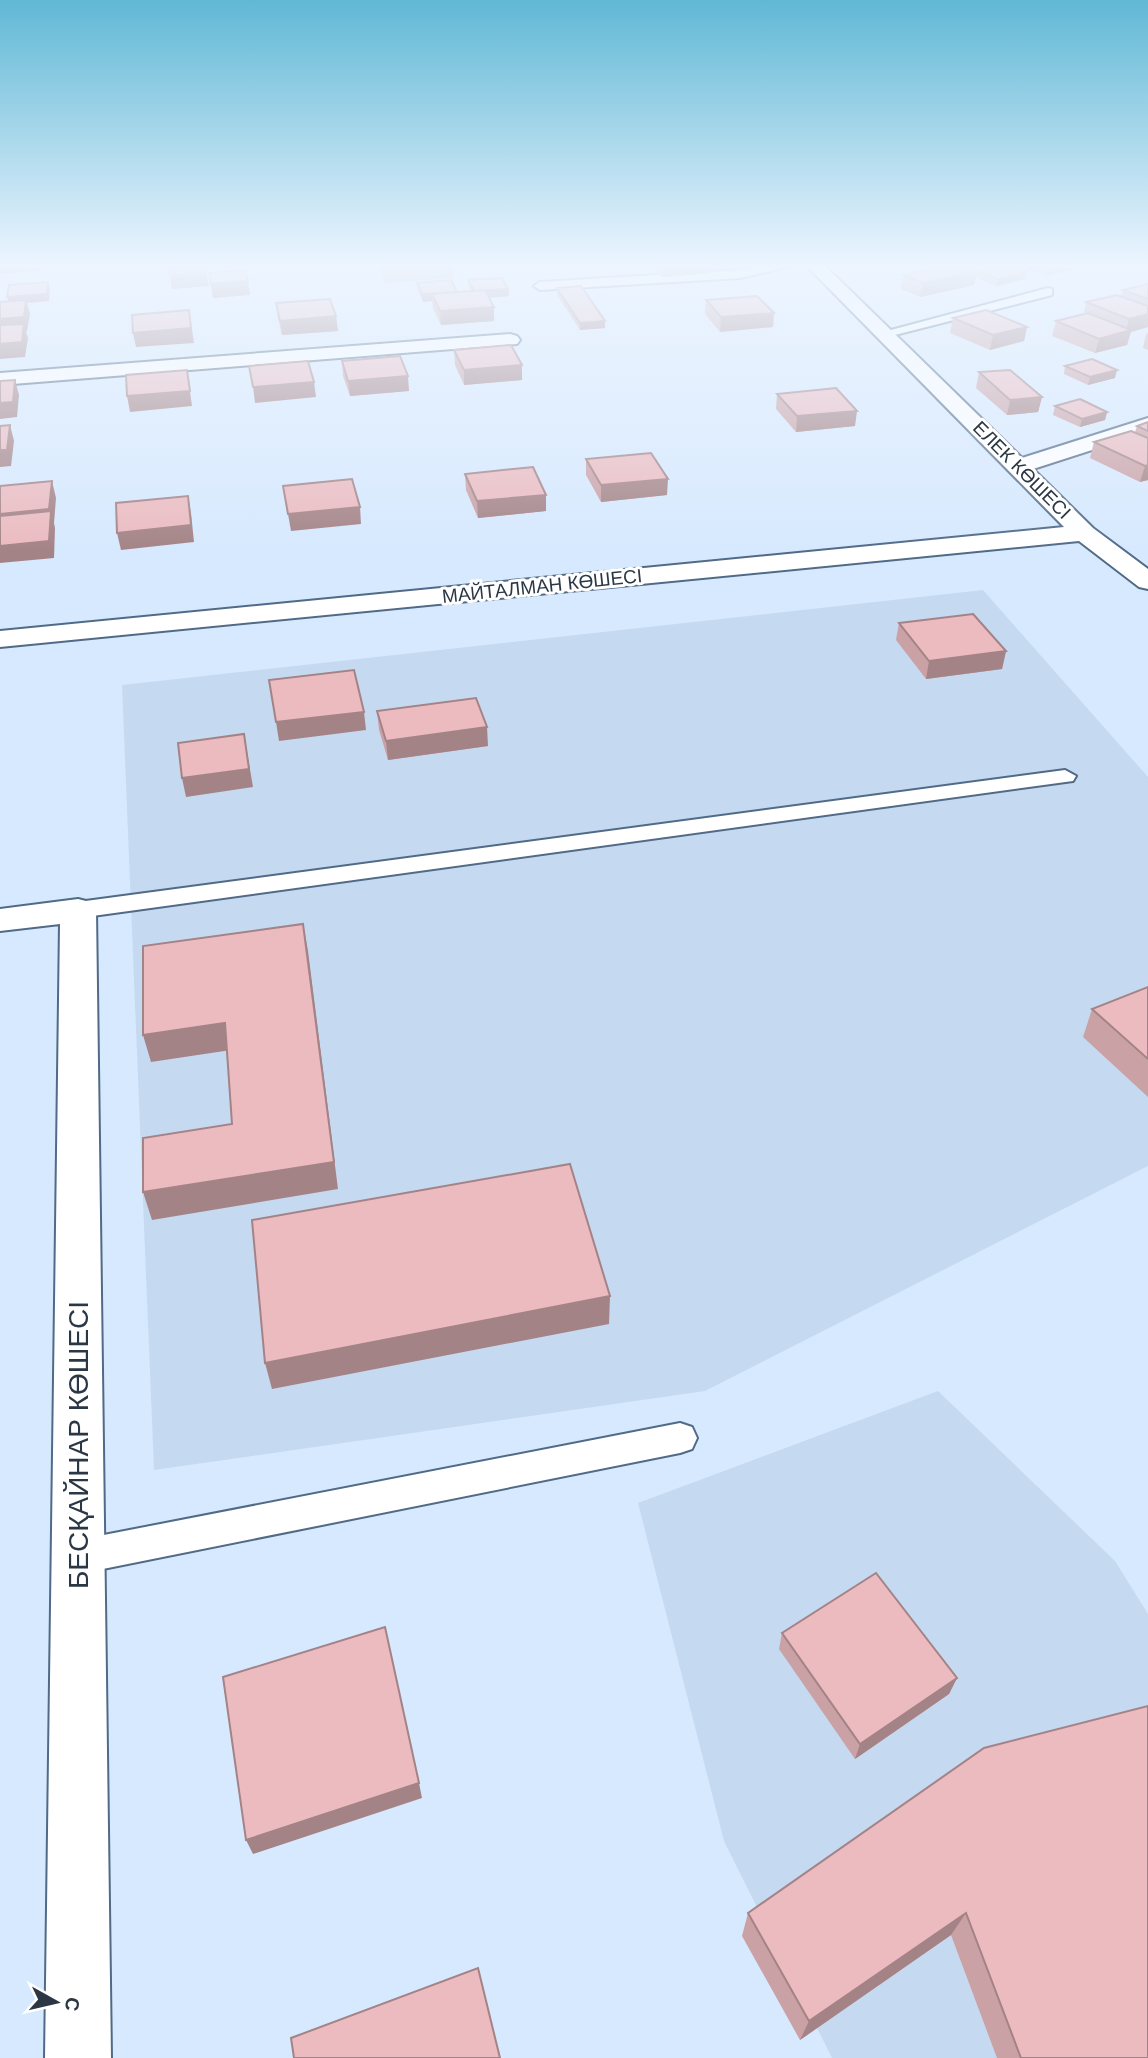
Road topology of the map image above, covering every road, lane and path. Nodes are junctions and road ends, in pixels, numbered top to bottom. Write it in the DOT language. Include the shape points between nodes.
graph roads {
  1 [pos="261,359"];
  2 [pos="909,359"];
  3 [pos="0,379"];
  4 [pos="1148,425"];
  5 [pos="1020,466"];
  6 [pos="1084,533"];
  7 [pos="1148,581"];
  8 [pos="0,639"];
  9 [pos="1065,776"];
  10 [pos="78,910"];
  11 [pos="0,920"];
  12 [pos="680,1438"];
  13 [pos="78,1557"];
  14 [pos="78,2058"];
  1 -- 3 [label="street"];
  2 -- 5 [label="street, ЕЛЕК КӨШЕСІ"];
  4 -- 5 [label="street"];
  5 -- 6 [label="street, ЕЛЕК КӨШЕСІ"];
  6 -- 7 [label="street, ЕЛЕК КӨШЕСІ"];
  6 -- 8 [label="street, МАЙТАЛМАН КӨШЕСІ"];
  9 -- 10 [label="lane"];
  10 -- 11 [label="street"];
  10 -- 13 [label="street, БЕСҚАЙНАР КӨШЕСІ"];
  12 -- 13 [label="lane"];
  13 -- 14 [label="street, БЕСҚАЙНАР КӨШЕСІ"];
}
